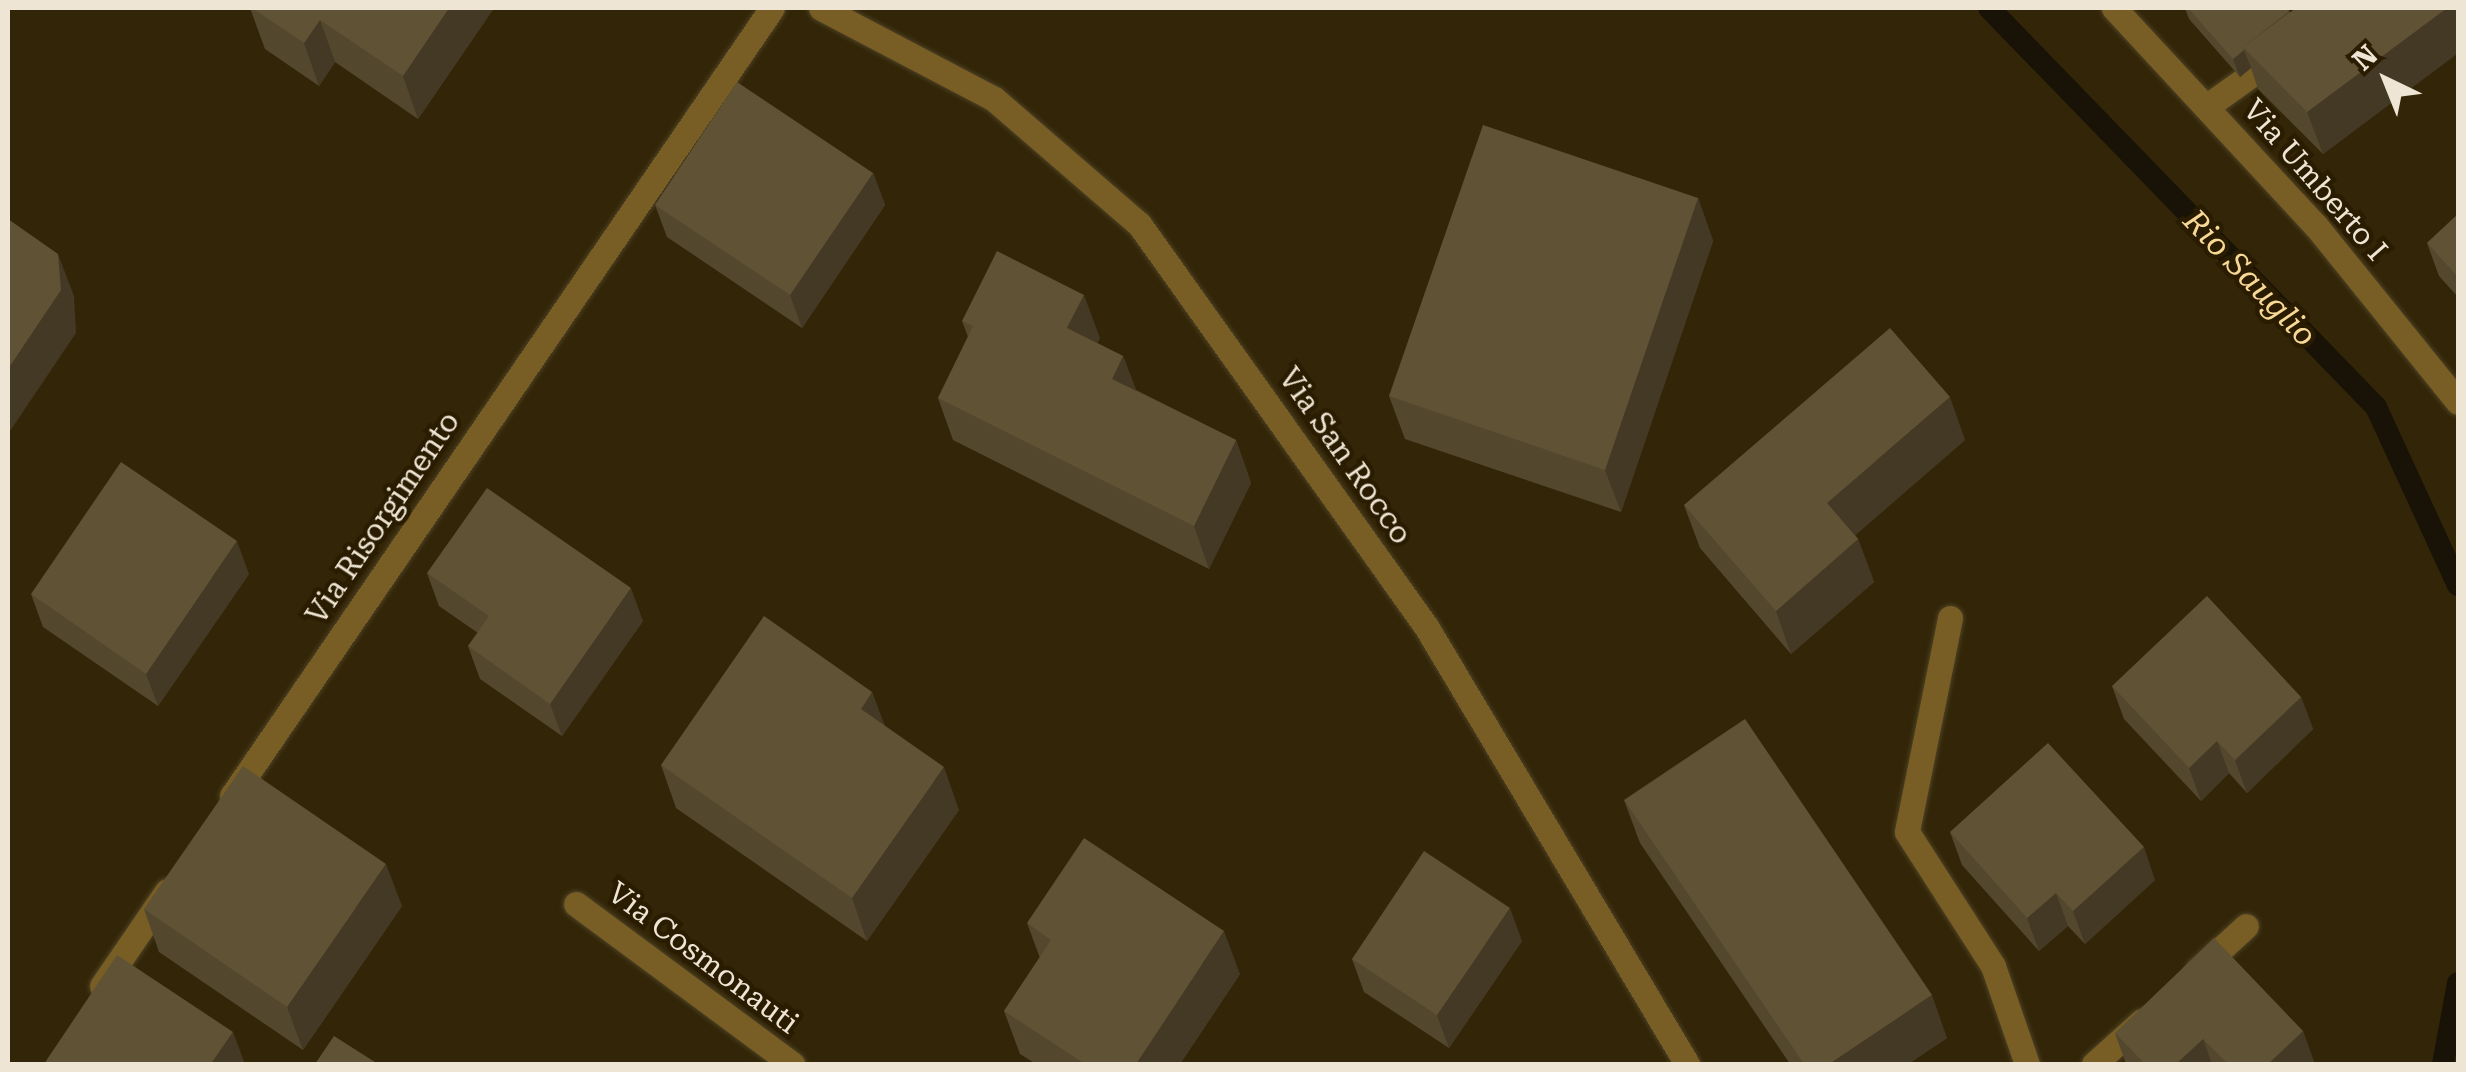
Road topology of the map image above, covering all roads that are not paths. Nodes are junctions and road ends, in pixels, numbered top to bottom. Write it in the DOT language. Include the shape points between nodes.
graph roads {
  1 [pos="772,8"];
  2 [pos="821,8"];
  3 [pos="2114,8"];
  4 [pos="2299,40"];
  5 [pos="2206,107"];
  6 [pos="2458,402"];
  7 [pos="1950,618"];
  8 [pos="216,820"];
  9 [pos="182,869"];
  10 [pos="576,904"];
  11 [pos="2246,926"];
  12 [pos="82,1016"];
  13 [pos="792,1064"];
  14 [pos="1687,1064"];
  15 [pos="2027,1064"];
  16 [pos="2094,1064"];
  1 -- 8 [label="street, Via Risorgimento"];
  2 -- 14 [label="street, Via San Rocco" via="994,99 1139,224 1427,628"];
  3 -- 5 [label="street, Via Umberto I"];
  4 -- 5 [label="street"];
  5 -- 6 [label="street, Via Umberto I" via="2316,226"];
  7 -- 15 [label="street" via="1907,832 1993,966"];
  9 -- 12 [label="street"];
  10 -- 13 [label="street, Via Cosmonauti"];
  11 -- 16 [label="street"];
}
